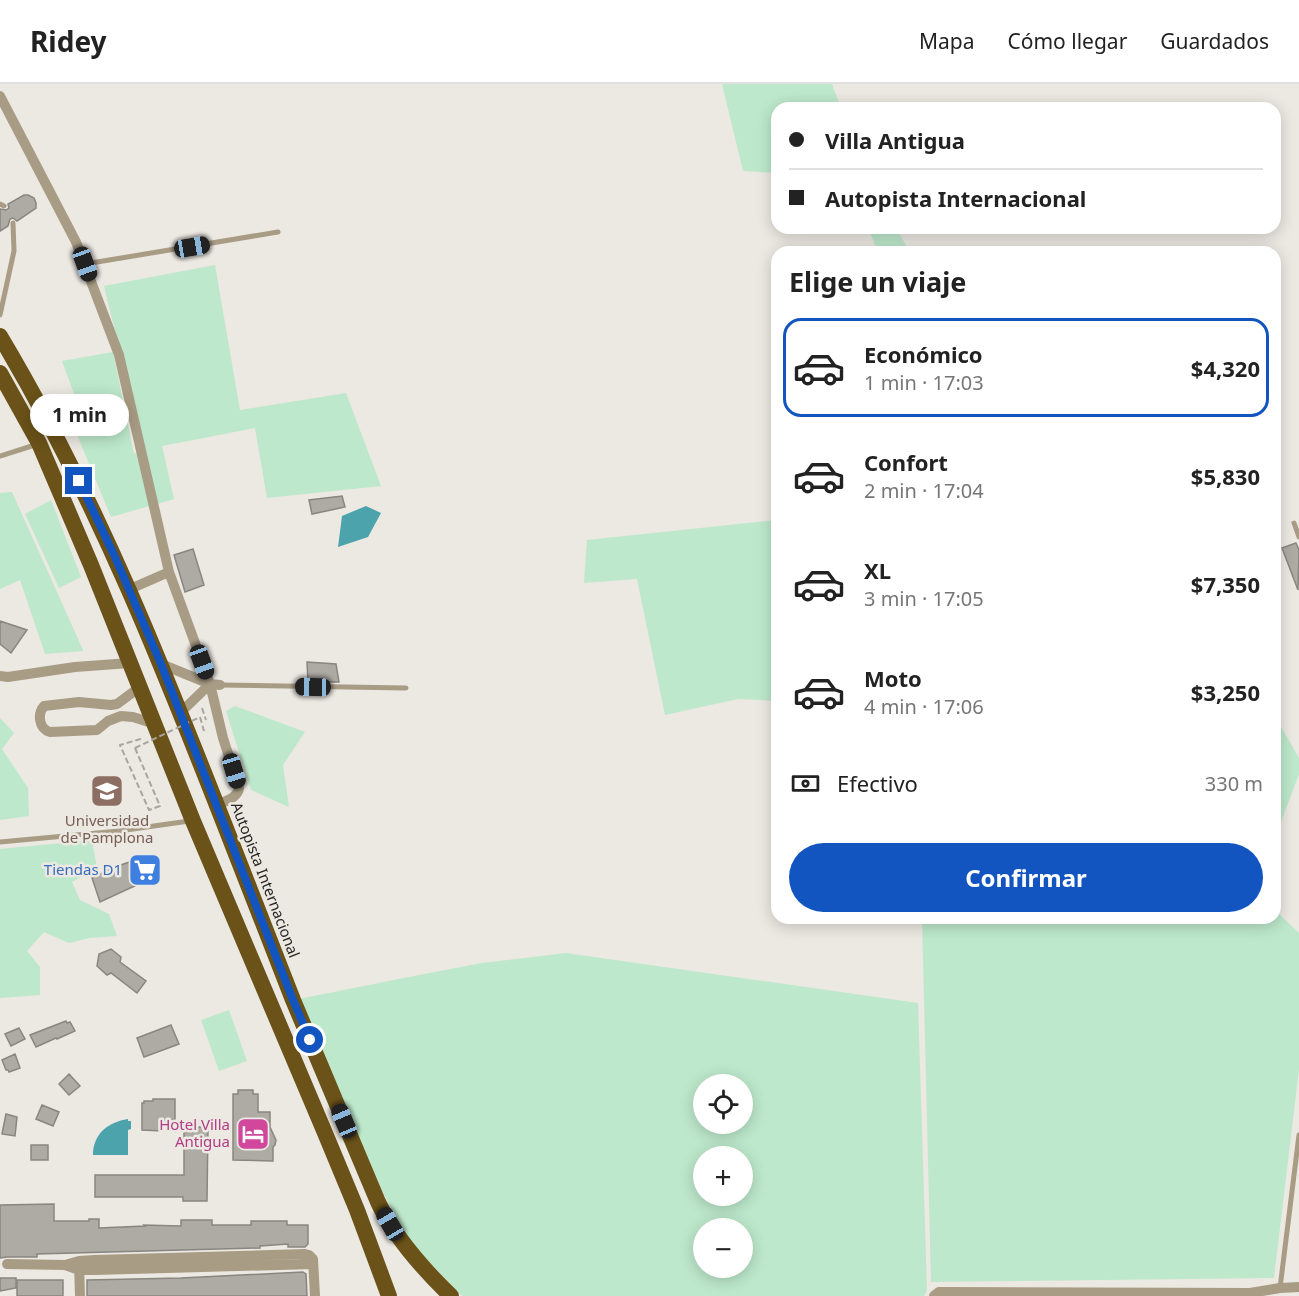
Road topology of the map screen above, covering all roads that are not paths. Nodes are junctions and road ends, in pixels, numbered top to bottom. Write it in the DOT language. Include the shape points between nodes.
graph roads {
  1 [pos="0,96"];
  2 [pos="13,223"];
  3 [pos="278,232"];
  4 [pos="85,264"];
  5 [pos="0,315"];
  6 [pos="0,336"];
  7 [pos="0,373"];
  8 [pos="39,443"];
  9 [pos="0,456"];
  10 [pos="1294,523"];
  11 [pos="1299,537"];
  12 [pos="169,572"];
  13 [pos="130,589"];
  14 [pos="130,663"];
  15 [pos="161,664"];
  16 [pos="0,676"];
  17 [pos="215,685"];
  18 [pos="140,687"];
  19 [pos="406,688"];
  20 [pos="104,705"];
  21 [pos="181,712"];
  22 [pos="108,721"];
  23 [pos="156,729"];
  24 [pos="217,805"];
  25 [pos="193,821"];
  26 [pos="0,842"];
  27 [pos="1299,1135"];
  28 [pos="7,1264"];
  29 [pos="79,1265"];
  30 [pos="1299,1287"];
  31 [pos="1280,1288"];
  32 [pos="445,1292"];
  33 [pos="976,1294"];
  34 [pos="80,1296"];
  35 [pos="315,1296"];
  36 [pos="389,1296"];
  37 [pos="934,1296"];
  1 -- 4 [label="street"];
  2 -- 5 [label="lane" via="14,250"];
  3 -- 4 [label="lane"];
  4 -- 12 [label="street" via="118,355"];
  6 -- 13 [label="highway, Autopista Internacional" via="50,423"];
  7 -- 8 [label="highway"];
  8 -- 9 [label="lane"];
  8 -- 14 [label="highway"];
  10 -- 11 [label="lane"];
  12 -- 13 [label="street"];
  12 -- 17 [label="street"];
  13 -- 15 [label="highway, Autopista Internacional"];
  14 -- 16 [label="street"];
  14 -- 18 [label="highway"];
  15 -- 17 [label="street"];
  15 -- 21 [label="highway, Autopista Internacional"];
  17 -- 19 [label="lane"];
  17 -- 21 [label="street"];
  17 -- 24 [label="street" via="223,738 239,788 236,795"];
  18 -- 20 [label="street" via="117,704"];
  18 -- 23 [label="highway"];
  20 -- 22 [label="street"];
  20 -- 22 [label="street" via="79,702 44,706 40,712 41,725 50,732 97,730"];
  21 -- 24 [label="highway, Autopista Internacional"];
  22 -- 23 [label="street" via="133,717"];
  23 -- 25 [label="highway"];
  24 -- 32 [label="highway, Autopista Internacional" via="378,1202 398,1236"];
  25 -- 26 [label="lane"];
  25 -- 36 [label="highway" via="326,1133"];
  27 -- 31 [label="lane"];
  28 -- 29 [label="street"];
  29 -- 34 [label="street"];
  29 -- 35 [label="street" via="313,1264"];
  30 -- 31 [label="street"];
  31 -- 33 [label="street" via="1250,1293"];
  33 -- 37 [label="street" via="939,1292"];
}
